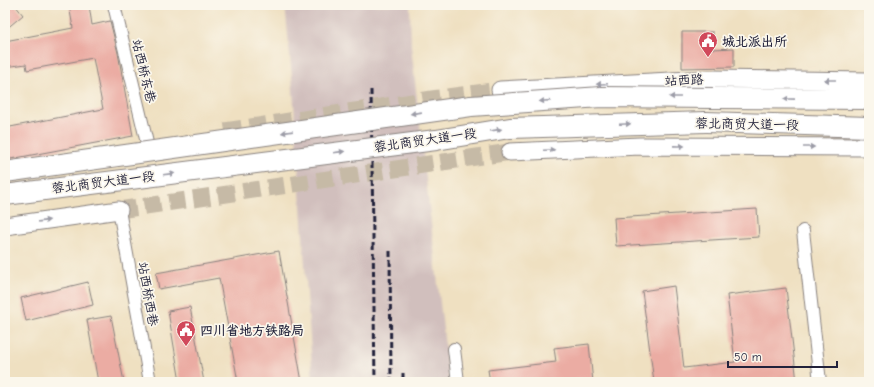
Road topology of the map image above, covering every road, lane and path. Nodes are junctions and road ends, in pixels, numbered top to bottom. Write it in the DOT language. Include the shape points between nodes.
graph roads {
  1 [pos="114,5"];
  2 [pos="869,80"];
  3 [pos="500,90"];
  4 [pos="869,92"];
  5 [pos="842,99"];
  6 [pos="869,99"];
  7 [pos="869,128"];
  8 [pos="147,143"];
  9 [pos="869,147"];
  10 [pos="510,152"];
  11 [pos="5,165"];
  12 [pos="5,172"];
  13 [pos="5,195"];
  14 [pos="119,210"];
  15 [pos="5,226"];
  16 [pos="803,230"];
  17 [pos="454,349"];
  18 [pos="150,382"];
  19 [pos="458,382"];
  20 [pos="820,382"];
  1 -- 8 [label="street, 站西桥东巷"];
  2 -- 3 [label="main road, 站西路, one-way" via="709,79"];
  4 -- 5 [label="highway"];
  5 -- 6 [label="highway"];
  5 -- 12 [label="highway, 蓉北商贸大道一段, one-way, bridge" via="601,97 471,106"];
  13 -- 7 [label="highway, 蓉北商贸大道一段, one-way, bridge" via="436,140 510,128 706,122"];
  8 -- 11 [label="main road"];
  10 -- 9 [label="main road, one-way" via="640,146"];
  15 -- 14 [label="main road, one-way"];
  14 -- 18 [label="street, 站西桥西巷"];
  16 -- 20 [label="street"];
  17 -- 19 [label="street"];
}
